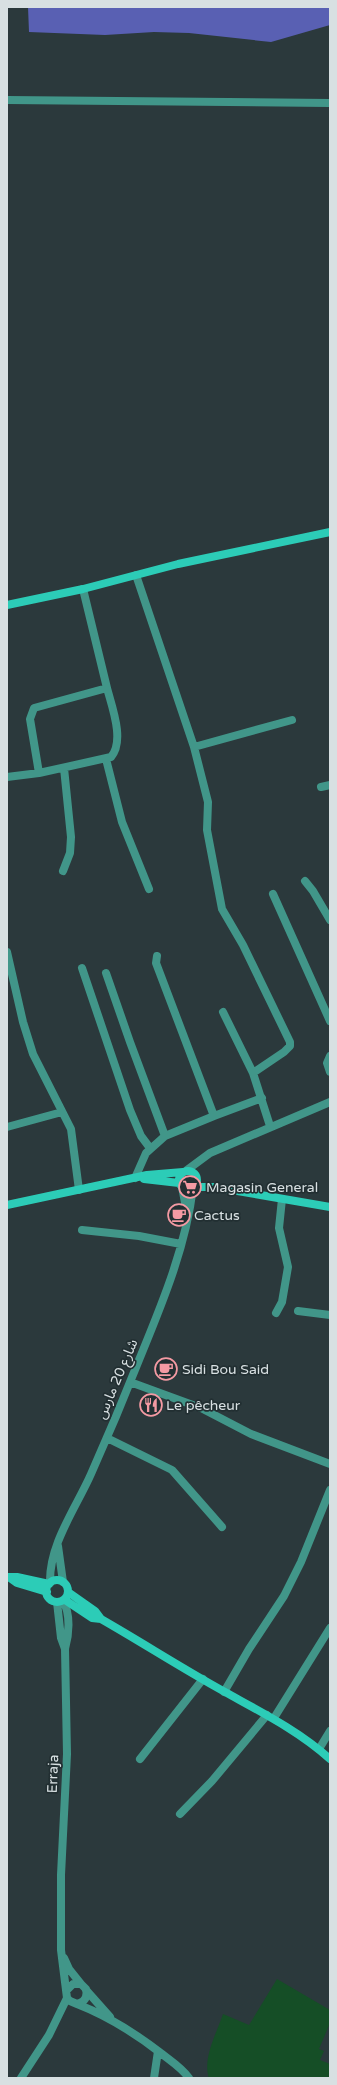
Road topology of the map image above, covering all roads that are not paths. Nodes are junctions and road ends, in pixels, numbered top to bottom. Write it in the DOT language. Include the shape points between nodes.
graph roads {
  1 [pos="7,100"];
  2 [pos="330,103"];
  3 [pos="330,532"];
  4 [pos="136,575"];
  5 [pos="83,589"];
  6 [pos="7,605"];
  7 [pos="108,688"];
  8 [pos="292,720"];
  9 [pos="194,747"];
  10 [pos="106,759"];
  11 [pos="64,768"];
  12 [pos="39,773"];
  13 [pos="7,777"];
  14 [pos="330,785"];
  15 [pos="321,787"];
  16 [pos="63,871"];
  17 [pos="305,881"];
  18 [pos="148,889"];
  19 [pos="273,894"];
  20 [pos="330,920"];
  21 [pos="7,952"];
  22 [pos="157,956"];
  23 [pos="82,968"];
  24 [pos="106,973"];
  25 [pos="224,1012"];
  26 [pos="330,1020"];
  27 [pos="330,1056"];
  28 [pos="330,1072"];
  29 [pos="253,1073"];
  30 [pos="262,1098"];
  31 [pos="330,1102"];
  32 [pos="62,1112"];
  33 [pos="214,1116"];
  34 [pos="270,1126"];
  35 [pos="7,1127"];
  36 [pos="165,1136"];
  37 [pos="150,1148"];
  38 [pos="185,1171"];
  39 [pos="196,1177"];
  40 [pos="137,1178"];
  41 [pos="181,1185"];
  42 [pos="193,1187"];
  43 [pos="214,1187"];
  44 [pos="79,1190"];
  45 [pos="282,1199"];
  46 [pos="7,1206"];
  47 [pos="330,1207"];
  48 [pos="188,1219"];
  49 [pos="82,1230"];
  50 [pos="181,1244"];
  51 [pos="298,1311"];
  52 [pos="276,1313"];
  53 [pos="330,1315"];
  54 [pos="130,1382"];
  55 [pos="107,1438"];
  56 [pos="330,1464"];
  57 [pos="330,1490"];
  58 [pos="222,1527"];
  59 [pos="58,1543"];
  60 [pos="9,1577"];
  61 [pos="63,1582"];
  62 [pos="49,1587"];
  63 [pos="63,1599"];
  64 [pos="330,1628"];
  65 [pos="203,1679"];
  66 [pos="224,1692"];
  67 [pos="270,1716"];
  68 [pos="330,1731"];
  69 [pos="319,1749"];
  70 [pos="330,1759"];
  71 [pos="140,1760"];
  72 [pos="180,1814"];
  73 [pos="60,1950"];
  74 [pos="84,1987"];
  75 [pos="71,1999"];
  76 [pos="114,2020"];
  77 [pos="158,2051"];
  78 [pos="21,2078"];
  79 [pos="154,2078"];
  80 [pos="189,2078"];
  1 -- 2 [label="street"];
  3 -- 4 [label="main road" via="185,562"];
  4 -- 5 [label="main road"];
  4 -- 9 [label="street"];
  5 -- 6 [label="main road"];
  5 -- 7 [label="street"];
  7 -- 10 [label="street" via="118,740 115,752"];
  7 -- 12 [label="street" via="34,708 30,719"];
  8 -- 9 [label="street"];
  9 -- 29 [label="street" via="208,802 207,830 222,909 243,945 290,1042 290,1046 284,1052"];
  10 -- 11 [label="street"];
  10 -- 18 [label="street" via="122,822"];
  11 -- 12 [label="street"];
  11 -- 16 [label="street" via="71,837 70,853"];
  12 -- 13 [label="street"];
  14 -- 15 [label="street"];
  17 -- 20 [label="street"];
  19 -- 26 [label="street"];
  21 -- 32 [label="street" via="33,1054"];
  22 -- 33 [label="street" via="156,963"];
  23 -- 37 [label="street" via="130,1110 141,1136"];
  24 -- 36 [label="street"];
  25 -- 29 [label="street"];
  27 -- 28 [label="street" via="327,1064"];
  29 -- 30 [label="street"];
  30 -- 33 [label="street"];
  30 -- 34 [label="street"];
  31 -- 34 [label="street"];
  32 -- 35 [label="street"];
  32 -- 44 [label="street" via="71,1129"];
  33 -- 36 [label="street"];
  34 -- 38 [label="street" via="210,1153"];
  36 -- 37 [label="street"];
  37 -- 40 [label="street" via="142,1160"];
  38 -- 39 [label="main road" via="193,1172"];
  38 -- 40 [label="main road"];
  38 -- 41 [label="main road" via="179,1177"];
  39 -- 42 [label="main road"];
  39 -- 43 [label="main road"];
  40 -- 41 [label="main road"];
  40 -- 44 [label="main road"];
  41 -- 42 [label="main road" via="187,1189"];
  41 -- 48 [label="street, شارع 20 مارس"];
  42 -- 43 [label="main road"];
  42 -- 48 [label="street, شارع 20 مارس"];
  43 -- 45 [label="main road"];
  44 -- 46 [label="main road"];
  45 -- 47 [label="main road"];
  45 -- 52 [label="street" via="278,1228 288,1267 282,1302"];
  48 -- 50 [label="street, شارع 20 مارس"];
  49 -- 50 [label="street" via="139,1236"];
  50 -- 54 [label="street, شارع 20 مارس" via="155,1323"];
  51 -- 53 [label="street"];
  54 -- 55 [label="street, شارع 20 مارس"];
  54 -- 56 [label="street" via="201,1408 251,1434"];
  55 -- 58 [label="street" via="172,1470"];
  55 -- 59 [label="street, شارع 20 مارس"];
  57 -- 66 [label="street" via="301,1562 284,1596"];
  59 -- 61 [label="street"];
  59 -- 62 [label="street, شارع 20 مارس" via="51,1564"];
  60 -- 62 [label="main road" via="18,1577"];
  61 -- 62 [label="main road" via="56,1580"];
  61 -- 63 [label="main road" via="67,1586"];
  62 -- 63 [label="main road" via="49,1598"];
  63 -- 65 [label="main road" via="92,1618 101,1619"];
  63 -- 73 [label="street, Erraja" via="61,1638 65,1649 67,1754"];
  64 -- 67 [label="street"];
  65 -- 66 [label="main road"];
  65 -- 71 [label="street"];
  66 -- 67 [label="main road"];
  67 -- 69 [label="main road"];
  67 -- 72 [label="street"];
  68 -- 69 [label="street"];
  69 -- 70 [label="main road"];
  73 -- 74 [label="street" via="69,1969"];
  73 -- 75 [label="street, Erraja"];
  74 -- 75 [label="street" via="72,1984"];
  74 -- 75 [label="street" via="84,2001"];
  74 -- 76 [label="street"];
  75 -- 76 [label="street"];
  75 -- 78 [label="street"];
  76 -- 77 [label="street"];
  77 -- 79 [label="street"];
  77 -- 80 [label="street"];
}
